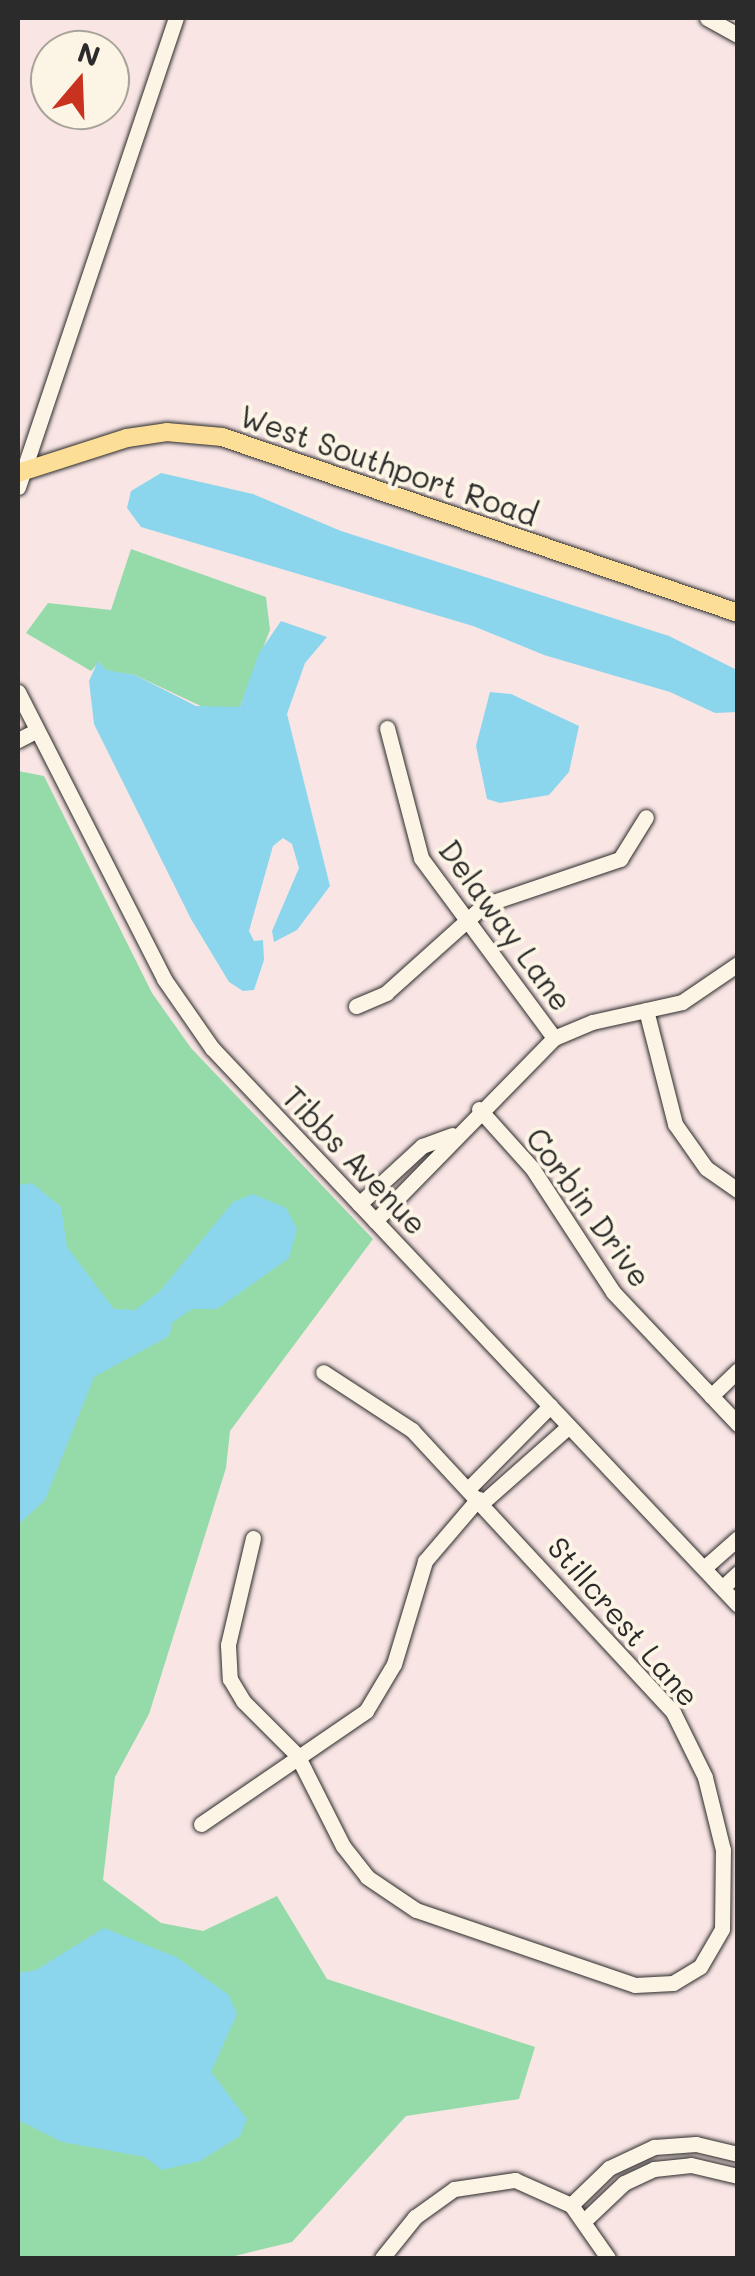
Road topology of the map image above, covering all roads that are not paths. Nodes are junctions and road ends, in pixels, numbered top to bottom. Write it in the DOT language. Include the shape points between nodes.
graph roads {
  1 [pos="176,18"];
  2 [pos="707,18"];
  3 [pos="738,35"];
  4 [pos="19,478"];
  5 [pos="738,613"];
  6 [pos="18,692"];
  7 [pos="386,728"];
  8 [pos="36,731"];
  9 [pos="18,740"];
  10 [pos="646,817"];
  11 [pos="466,918"];
  12 [pos="738,964"];
  13 [pos="356,1006"];
  14 [pos="646,1010"];
  15 [pos="554,1038"];
  16 [pos="479,1109"];
  17 [pos="452,1135"];
  18 [pos="738,1190"];
  19 [pos="359,1204"];
  20 [pos="375,1221"];
  21 [pos="738,1370"];
  22 [pos="323,1372"];
  23 [pos="711,1396"];
  24 [pos="550,1406"];
  25 [pos="738,1424"];
  26 [pos="569,1426"];
  27 [pos="476,1497"];
  28 [pos="253,1538"];
  29 [pos="738,1538"];
  30 [pos="705,1567"];
  31 [pos="738,1573"];
  32 [pos="723,1588"];
  33 [pos="738,1604"];
  34 [pos="299,1759"];
  35 [pos="201,1824"];
  36 [pos="738,2154"];
  37 [pos="738,2176"];
  38 [pos="571,2204"];
  39 [pos="586,2219"];
  40 [pos="382,2258"];
  41 [pos="608,2258"];
  1 -- 4 [label="street"];
  2 -- 3 [label="street"];
  4 -- 5 [label="main road, West Southport Road" via="127,438 166,432 222,437"];
  6 -- 8 [label="street, Tibbs Avenue"];
  7 -- 11 [label="street, Delaway Lane" via="413,842"];
  8 -- 9 [label="street"];
  8 -- 19 [label="street, Tibbs Avenue" via="191,1022"];
  10 -- 11 [label="street" via="633,845 610,865 516,890"];
  11 -- 13 [label="street" via="386,993"];
  11 -- 15 [label="street, Delaway Lane"];
  12 -- 14 [label="street" via="700,993"];
  14 -- 15 [label="street"];
  14 -- 18 [label="street" via="670,1114 702,1164"];
  15 -- 16 [label="street"];
  16 -- 17 [label="street"];
  16 -- 23 [label="street, Corbin Drive" via="532,1168 612,1292"];
  17 -- 19 [label="street" via="422,1146"];
  17 -- 20 [label="street"];
  19 -- 20 [label="street, Tibbs Avenue"];
  20 -- 24 [label="street, Tibbs Avenue"];
  21 -- 23 [label="street"];
  22 -- 27 [label="street, Stillcrest Lane" via="398,1417"];
  23 -- 25 [label="street, Corbin Drive"];
  24 -- 26 [label="street, Tibbs Avenue"];
  24 -- 27 [label="street"];
  26 -- 27 [label="street"];
  26 -- 30 [label="street, Tibbs Avenue"];
  27 -- 34 [label="street" via="425,1561 379,1694 346,1729"];
  27 -- 34 [label="street, Stillcrest Lane" via="653,1685 700,1765 720,1832 724,1914 713,1952 686,1978 635,1985 404,1905 351,1858"];
  28 -- 34 [label="street" via="228,1670 242,1701"];
  29 -- 30 [label="street"];
  30 -- 32 [label="street, Tibbs Avenue"];
  31 -- 32 [label="street"];
  32 -- 33 [label="street, Tibbs Avenue"];
  34 -- 35 [label="street"];
  36 -- 38 [label="street" via="696,2144 654,2148 609,2168"];
  37 -- 39 [label="street" via="691,2164 654,2169 624,2182"];
  38 -- 39 [label="street"];
  38 -- 40 [label="street" via="540,2187 479,2181 431,2202"];
  39 -- 41 [label="street"];
}
